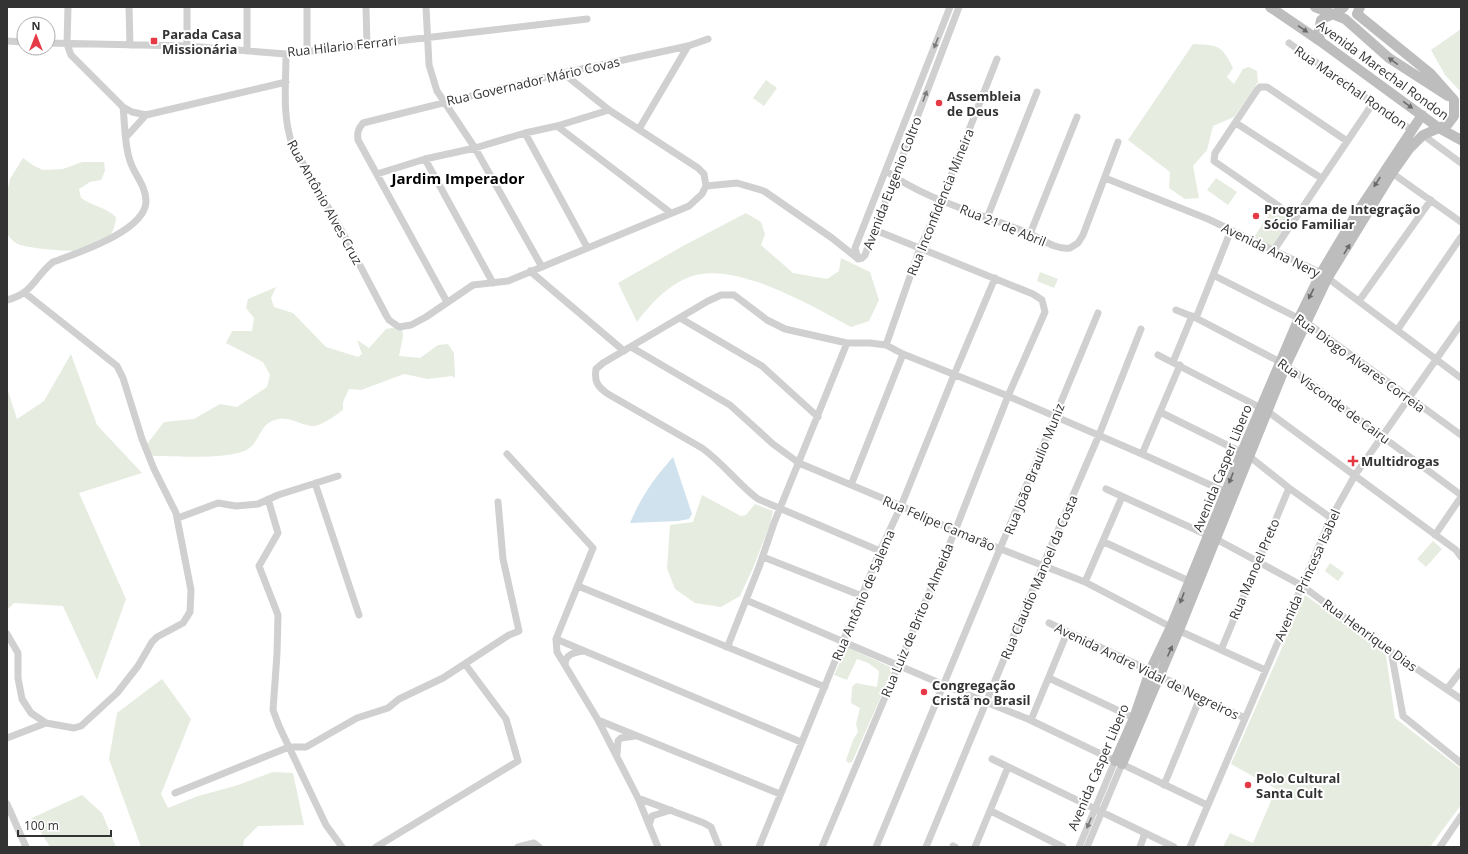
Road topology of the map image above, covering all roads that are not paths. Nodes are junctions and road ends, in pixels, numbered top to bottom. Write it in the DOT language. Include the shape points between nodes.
graph roads {
  1 [pos="68,7"];
  2 [pos="129,7"];
  3 [pos="187,7"];
  4 [pos="248,7"];
  5 [pos="307,7"];
  6 [pos="366,7"];
  7 [pos="426,7"];
  8 [pos="950,7"];
  9 [pos="959,7"];
  10 [pos="1270,7"];
  11 [pos="1316,7"];
  12 [pos="1344,7"];
  13 [pos="1360,7"];
  14 [pos="1336,15"];
  15 [pos="587,18"];
  16 [pos="427,36"];
  17 [pos="708,39"];
  18 [pos="1320,41"];
  19 [pos="56,43"];
  20 [pos="68,44"];
  21 [pos="1289,44"];
  22 [pos="130,45"];
  23 [pos="367,45"];
  24 [pos="187,46"];
  25 [pos="688,46"];
  26 [pos="248,50"];
  27 [pos="308,52"];
  28 [pos="286,54"];
  29 [pos="997,59"];
  30 [pos="563,73"];
  31 [pos="922,80"];
  32 [pos="286,82"];
  33 [pos="930,83"];
  34 [pos="1037,92"];
  35 [pos="444,102"];
  36 [pos="1373,103"];
  37 [pos="1457,103"];
  38 [pos="123,107"];
  39 [pos="609,110"];
  40 [pos="146,115"];
  41 [pos="1422,115"];
  42 [pos="1077,117"];
  43 [pos="1236,123"];
  44 [pos="557,126"];
  45 [pos="1439,128"];
  46 [pos="639,129"];
  47 [pos="1413,130"];
  48 [pos="525,133"];
  49 [pos="1423,135"];
  50 [pos="127,136"];
  51 [pos="1461,140"];
  52 [pos="1347,141"];
  53 [pos="1118,142"];
  54 [pos="475,148"];
  55 [pos="425,159"];
  56 [pos="1461,163"];
  57 [pos="886,171"];
  58 [pos="1392,173"];
  59 [pos="377,174"];
  60 [pos="895,177"];
  61 [pos="1105,178"];
  62 [pos="1321,178"];
  63 [pos="706,186"];
  64 [pos="1431,200"];
  65 [pos="941,201"];
  66 [pos="671,213"];
  67 [pos="987,218"];
  68 [pos="1296,218"];
  69 [pos="1461,222"];
  70 [pos="874,230"];
  71 [pos="1232,230"];
  72 [pos="1030,234"];
  73 [pos="1461,237"];
  74 [pos="587,247"];
  75 [pos="920,248"];
  76 [pos="1274,250"];
  77 [pos="858,259"];
  78 [pos="542,267"];
  79 [pos="530,271"];
  80 [pos="1214,275"];
  81 [pos="1324,276"];
  82 [pos="996,278"];
  83 [pos="493,283"];
  84 [pos="25,293"];
  85 [pos="7,300"];
  86 [pos="1359,300"];
  87 [pos="447,302"];
  88 [pos="1176,310"];
  89 [pos="1098,313"];
  90 [pos="1194,317"];
  91 [pos="680,318"];
  92 [pos="1302,320"];
  93 [pos="1461,324"];
  94 [pos="1141,329"];
  95 [pos="1398,329"];
  96 [pos="847,343"];
  97 [pos="886,346"];
  98 [pos="631,347"];
  99 [pos="624,351"];
  100 [pos="903,354"];
  101 [pos="1158,355"];
  102 [pos="1436,360"];
  103 [pos="1173,362"];
  104 [pos="1283,363"];
  105 [pos="1180,366"];
  106 [pos="954,375"];
  107 [pos="1461,378"];
  108 [pos="1008,396"];
  109 [pos="1410,399"];
  110 [pos="1264,409"];
  111 [pos="1160,412"];
  112 [pos="818,417"];
  113 [pos="1055,418"];
  114 [pos="1383,435"];
  115 [pos="1461,435"];
  116 [pos="1099,436"];
  117 [pos="508,454"];
  118 [pos="1142,454"];
  119 [pos="1245,454"];
  120 [pos="799,463"];
  121 [pos="338,476"];
  122 [pos="1355,476"];
  123 [pos="315,484"];
  124 [pos="851,484"];
  125 [pos="1289,488"];
  126 [pos="1106,489"];
  127 [pos="1226,492"];
  128 [pos="1122,496"];
  129 [pos="1461,496"];
  130 [pos="268,499"];
  131 [pos="498,502"];
  132 [pos="901,506"];
  133 [pos="781,508"];
  134 [pos="178,518"];
  135 [pos="1330,518"];
  136 [pos="955,531"];
  137 [pos="1435,535"];
  138 [pos="1212,538"];
  139 [pos="1104,542"];
  140 [pos="1000,550"];
  141 [pos="880,551"];
  142 [pos="763,557"];
  143 [pos="1461,557"];
  144 [pos="1257,562"];
  145 [pos="1043,564"];
  146 [pos="1189,580"];
  147 [pos="1085,582"];
  148 [pos="1301,585"];
  149 [pos="578,586"];
  150 [pos="862,596"];
  151 [pos="746,600"];
  152 [pos="359,615"];
  153 [pos="1050,624"];
  154 [pos="1175,629"];
  155 [pos="1067,633"];
  156 [pos="7,634"];
  157 [pos="556,639"];
  158 [pos="843,641"];
  159 [pos="726,647"];
  160 [pos="1221,650"];
  161 [pos="584,651"];
  162 [pos="1391,652"];
  163 [pos="465,664"];
  164 [pos="898,664"];
  165 [pos="565,665"];
  166 [pos="1265,670"];
  167 [pos="1461,670"];
  168 [pos="1155,673"];
  169 [pos="1049,678"];
  170 [pos="944,685"];
  171 [pos="825,687"];
  172 [pos="1447,689"];
  173 [pos="1200,698"];
  174 [pos="1461,699"];
  175 [pos="987,701"];
  176 [pos="1134,718"];
  177 [pos="1246,718"];
  178 [pos="598,720"];
  179 [pos="1031,720"];
  180 [pos="46,723"];
  181 [pos="637,736"];
  182 [pos="7,738"];
  183 [pos="802,742"];
  184 [pos="289,747"];
  185 [pos="617,756"];
  186 [pos="992,759"];
  187 [pos="1461,762"];
  188 [pos="1119,763"];
  189 [pos="1008,767"];
  190 [pos="1164,785"];
  191 [pos="175,793"];
  192 [pos="780,794"];
  193 [pos="638,798"];
  194 [pos="7,804"];
  195 [pos="1207,805"];
  196 [pos="672,810"];
  197 [pos="1099,810"];
  198 [pos="991,811"];
  199 [pos="1460,821"];
  200 [pos="649,826"];
  201 [pos="1145,833"];
  202 [pos="26,847"];
  203 [pos="342,847"];
  204 [pos="376,847"];
  205 [pos="518,847"];
  206 [pos="539,847"];
  207 [pos="658,847"];
  208 [pos="719,847"];
  209 [pos="759,847"];
  210 [pos="822,847"];
  211 [pos="876,847"];
  212 [pos="926,847"];
  213 [pos="975,847"];
  214 [pos="1063,847"];
  215 [pos="1079,847"];
  216 [pos="1087,847"];
  217 [pos="1140,847"];
  218 [pos="1174,847"];
  219 [pos="1190,847"];
  220 [pos="1440,847"];
  1 -- 20 [label="street"];
  2 -- 22 [label="street"];
  3 -- 24 [label="street"];
  4 -- 26 [label="street"];
  5 -- 27 [label="street"];
  6 -- 23 [label="street"];
  7 -- 16 [label="street"];
  8 -- 31 [label="street, Avenida Eugenio Coltro, one-way"];
  9 -- 33 [label="street, Avenida Eugenio Coltro"];
  10 -- 18 [label="street, Avenida Marechal Rondon, one-way"];
  11 -- 14 [label="street, Avenida Marechal Rondon"];
  12 -- 14 [label="street"];
  13 -- 37 [label="street" via="1357,14 1420,63"];
  14 -- 18 [label="street" via="1326,16 1321,20"];
  37 -- 14 [label="street, Avenida Marechal Rondon, one-way" via="1389,58"];
  15 -- 16 [label="street, Rua Hilario Ferrari"];
  16 -- 23 [label="street, Rua Hilario Ferrari"];
  16 -- 35 [label="street" via="433,80"];
  17 -- 25 [label="street, Rua Governador Mário Covas"];
  18 -- 41 [label="street, Avenida Marechal Rondon, one-way"];
  19 -- 20 [label="street, Rua Hilario Ferrari"];
  20 -- 22 [label="street, Rua Hilario Ferrari"];
  20 -- 38 [label="street" via="68,50 74,60"];
  21 -- 36 [label="street, Rua Marechal Rondon"];
  22 -- 24 [label="street, Rua Hilario Ferrari"];
  23 -- 27 [label="street, Rua Hilario Ferrari"];
  24 -- 26 [label="street, Rua Hilario Ferrari"];
  25 -- 30 [label="street, Rua Governador Mário Covas"];
  25 -- 46 [label="street"];
  26 -- 28 [label="street, Rua Hilario Ferrari"];
  27 -- 28 [label="street, Rua Hilario Ferrari"];
  28 -- 32 [label="street, Rua Antônio Alves Cruz"];
  29 -- 65 [label="street, Rua Inconfidencia Mineira"];
  30 -- 35 [label="street, Rua Governador Mário Covas"];
  30 -- 39 [label="street"];
  31 -- 33 [label="street"];
  31 -- 57 [label="street, Avenida Eugenio Coltro"];
  32 -- 40 [label="street"];
  32 -- 87 [label="street, Rua Antônio Alves Cruz" via="287,131 292,144 344,234 389,320 395,326 403,328 426,317"];
  60 -- 33 [label="street, Avenida Eugenio Coltro, one-way"];
  34 -- 67 [label="street"];
  35 -- 54 [label="street"];
  35 -- 59 [label="street, Rua Governador Mário Covas" via="369,121 359,127 358,140"];
  36 -- 47 [label="street, Rua Marechal Rondon"];
  36 -- 52 [label="street"];
  37 -- 45 [label="street, Avenida Casper Libero" via="1454,116 1448,124"];
  38 -- 40 [label="street"];
  38 -- 50 [label="street"];
  39 -- 44 [label="street"];
  39 -- 46 [label="street"];
  40 -- 50 [label="street"];
  41 -- 45 [label="street, Avenida Marechal Rondon"];
  41 -- 47 [label="street, Avenida Casper Libero"];
  42 -- 72 [label="street"];
  43 -- 52 [label="street" via="1257,90 1260,87 1267,87"];
  43 -- 62 [label="street"];
  43 -- 68 [label="street" via="1215,154 1214,161"];
  44 -- 48 [label="street"];
  44 -- 66 [label="street"];
  45 -- 49 [label="street, Avenida Casper Libero"];
  45 -- 51 [label="street, Avenida Marechal Rondon"];
  46 -- 63 [label="street" via="698,168 704,174"];
  47 -- 81 [label="street, Avenida Casper Libero, one-way" via="1359,210"];
  48 -- 54 [label="street"];
  48 -- 74 [label="street"];
  49 -- 56 [label="street"];
  49 -- 58 [label="street, Avenida Casper Libero"];
  50 -- 84 [label="street" via="130,163 146,199 141,216 118,236 53,262"];
  52 -- 62 [label="street"];
  53 -- 61 [label="street"];
  54 -- 55 [label="street"];
  54 -- 78 [label="street"];
  55 -- 59 [label="street"];
  55 -- 83 [label="street"];
  57 -- 60 [label="street, Rua 21 de Abril"];
  57 -- 77 [label="street, Avenida Eugenio Coltro" via="855,248"];
  58 -- 64 [label="street"];
  81 -- 58 [label="street, Avenida Casper Libero, one-way"];
  59 -- 87 [label="street"];
  60 -- 65 [label="street, Rua 21 de Abril"];
  60 -- 70 [label="street, Avenida Eugenio Coltro"];
  61 -- 71 [label="street, Avenida Ana Nery"];
  61 -- 72 [label="street, Rua 21 de Abril" via="1078,243 1070,248 1056,247"];
  62 -- 68 [label="street"];
  63 -- 66 [label="street" via="696,201"];
  63 -- 77 [label="street" via="737,183 764,191"];
  64 -- 69 [label="street"];
  64 -- 86 [label="street"];
  65 -- 67 [label="street, Rua 21 de Abril"];
  65 -- 75 [label="street, Rua Inconfidencia Mineira"];
  66 -- 74 [label="street"];
  67 -- 72 [label="street, Rua 21 de Abril"];
  68 -- 76 [label="street"];
  70 -- 75 [label="street"];
  70 -- 77 [label="street, Avenida Eugenio Coltro" via="865,255"];
  71 -- 76 [label="street, Avenida Ana Nery"];
  71 -- 80 [label="street"];
  73 -- 95 [label="street"];
  74 -- 78 [label="street"];
  75 -- 82 [label="street"];
  75 -- 97 [label="street, Rua Inconfidencia Mineira"];
  76 -- 81 [label="street, Avenida Ana Nery"];
  78 -- 79 [label="street"];
  79 -- 83 [label="street"];
  79 -- 99 [label="street"];
  80 -- 90 [label="street"];
  80 -- 92 [label="street, Rua Diogo Alvares Correia"];
  81 -- 86 [label="street, Avenida Ana Nery"];
  81 -- 92 [label="street, Avenida Casper Libero"];
  82 -- 106 [label="street, Rua Antônio de Salema"];
  82 -- 108 [label="street, Rua Luiz de Brito e Almeida" via="1039,297 1044,304 1045,312"];
  83 -- 87 [label="street" via="473,285"];
  84 -- 85 [label="street"];
  84 -- 134 [label="street" via="117,366 142,439"];
  86 -- 95 [label="street, Avenida Ana Nery"];
  88 -- 90 [label="street, Rua Visconde de Cairu"];
  89 -- 113 [label="street, Rua João Braulio Muniz"];
  90 -- 103 [label="street"];
  90 -- 104 [label="street, Rua Visconde de Cairu"];
  91 -- 96 [label="street" via="708,301 729,294 740,299 775,325"];
  91 -- 98 [label="street"];
  91 -- 112 [label="street" via="762,366"];
  92 -- 104 [label="street, Avenida Casper Libero"];
  92 -- 109 [label="street, Rua Diogo Alvares Correia"];
  93 -- 102 [label="street, Avenida Princesa Isabel"];
  94 -- 116 [label="street, Rua Claudio Manoel da Costa"];
  95 -- 102 [label="street, Avenida Ana Nery"];
  96 -- 97 [label="street"];
  96 -- 112 [label="street"];
  97 -- 100 [label="street"];
  98 -- 99 [label="street"];
  98 -- 120 [label="street, Rua Felipe Camarão" via="730,405 773,444"];
  99 -- 133 [label="street" via="596,369 595,381 598,387 689,439 715,457 748,492"];
  100 -- 106 [label="street"];
  100 -- 124 [label="street"];
  101 -- 103 [label="street"];
  102 -- 107 [label="street, Avenida Ana Nery"];
  102 -- 109 [label="street, Avenida Princesa Isabel"];
  103 -- 105 [label="street"];
  104 -- 110 [label="street, Avenida Casper Libero"];
  104 -- 114 [label="street, Rua Visconde de Cairu"];
  105 -- 110 [label="street"];
  105 -- 111 [label="street"];
  106 -- 108 [label="street"];
  106 -- 132 [label="street, Rua Antônio de Salema"];
  108 -- 113 [label="street"];
  108 -- 136 [label="street, Rua Luiz de Brito e Almeida"];
  109 -- 114 [label="street, Avenida Princesa Isabel"];
  109 -- 115 [label="street, Rua Diogo Alvares Correia"];
  110 -- 119 [label="street, Avenida Casper Libero"];
  110 -- 122 [label="street"];
  111 -- 118 [label="street"];
  111 -- 119 [label="street"];
  112 -- 120 [label="street"];
  113 -- 116 [label="street"];
  113 -- 140 [label="street, Rua João Braulio Muniz"];
  114 -- 122 [label="street, Avenida Princesa Isabel"];
  114 -- 129 [label="street, Rua Visconde de Cairu"];
  116 -- 118 [label="street"];
  116 -- 145 [label="street, Rua Claudio Manoel da Costa"];
  117 -- 149 [label="street" via="593,548"];
  118 -- 127 [label="street"];
  119 -- 125 [label="street"];
  119 -- 127 [label="street, Avenida Casper Libero, one-way"];
  119 -- 138 [label="street, Avenida Casper Libero"];
  120 -- 124 [label="street, Rua Felipe Camarão"];
  120 -- 133 [label="street"];
  121 -- 123 [label="street"];
  122 -- 135 [label="street, Avenida Princesa Isabel"];
  122 -- 137 [label="street"];
  123 -- 130 [label="street"];
  123 -- 152 [label="street"];
  124 -- 132 [label="street, Rua Felipe Camarão"];
  125 -- 135 [label="street"];
  125 -- 144 [label="street, Rua Manoel Preto"];
  126 -- 128 [label="street, Rua Henrique Dias"];
  127 -- 138 [label="street, Avenida Casper Libero"];
  128 -- 138 [label="street, Rua Henrique Dias"];
  128 -- 139 [label="street"];
  129 -- 137 [label="street"];
  130 -- 134 [label="street" via="258,504 236,506 218,503"];
  130 -- 184 [label="street" via="278,533 259,566 278,615 273,710"];
  131 -- 163 [label="street" via="503,559 519,631"];
  132 -- 136 [label="street, Rua Felipe Camarão"];
  132 -- 141 [label="street, Rua Antônio de Salema"];
  133 -- 141 [label="street"];
  133 -- 142 [label="street"];
  134 -- 180 [label="street" via="191,590 192,604 187,617 176,628 152,642 128,680 89,721 74,728"];
  135 -- 148 [label="street, Avenida Princesa Isabel"];
  136 -- 140 [label="street, Rua Felipe Camarão"];
  136 -- 164 [label="street, Rua Luiz de Brito e Almeida"];
  137 -- 143 [label="street" via="1456,550"];
  138 -- 144 [label="street, Rua Henrique Dias"];
  138 -- 146 [label="street, Avenida Casper Libero"];
  138 -- 154 [label="street, Avenida Casper Libero"];
  139 -- 146 [label="street"];
  139 -- 147 [label="street"];
  140 -- 145 [label="street, Rua Felipe Camarão"];
  140 -- 170 [label="street, Rua João Braulio Muniz"];
  141 -- 150 [label="street, Rua Antônio de Salema"];
  142 -- 150 [label="street"];
  142 -- 151 [label="street"];
  144 -- 148 [label="street, Rua Henrique Dias"];
  144 -- 160 [label="street, Rua Manoel Preto"];
  145 -- 147 [label="street, Rua Felipe Camarão"];
  145 -- 175 [label="street, Rua Claudio Manoel da Costa"];
  146 -- 154 [label="street, Avenida Casper Libero, one-way"];
  147 -- 154 [label="street, Rua Felipe Camarão"];
  148 -- 162 [label="street, Rua Henrique Dias"];
  148 -- 166 [label="street, Avenida Princesa Isabel"];
  149 -- 157 [label="street"];
  149 -- 159 [label="street"];
  150 -- 158 [label="street, Rua Antônio de Salema"];
  151 -- 158 [label="street"];
  151 -- 159 [label="street" via="729,646"];
  153 -- 155 [label="street, Avenida Andre Vidal de Negreiros"];
  154 -- 160 [label="street, Rua Felipe Camarão"];
  154 -- 168 [label="street, Avenida Casper Libero"];
  155 -- 168 [label="street, Avenida Andre Vidal de Negreiros"];
  155 -- 169 [label="street"];
  156 -- 180 [label="street" via="18,653 18,678 22,699 31,713"];
  157 -- 161 [label="street"];
  157 -- 165 [label="street" via="557,652"];
  158 -- 164 [label="street"];
  158 -- 171 [label="street, Rua Antônio de Salema"];
  159 -- 171 [label="street"];
  160 -- 166 [label="street, Rua Felipe Camarão"];
  161 -- 165 [label="street" via="570,654"];
  161 -- 183 [label="street"];
  162 -- 172 [label="street, Rua Henrique Dias"];
  162 -- 187 [label="street" via="1403,716"];
  163 -- 184 [label="street" via="388,708 357,718 306,747"];
  163 -- 204 [label="street" via="506,720 518,761"];
  164 -- 170 [label="street"];
  164 -- 210 [label="street, Rua Luiz de Brito e Almeida"];
  165 -- 178 [label="street"];
  166 -- 177 [label="street, Avenida Princesa Isabel"];
  167 -- 172 [label="street"];
  168 -- 173 [label="street, Avenida Andre Vidal de Negreiros"];
  168 -- 176 [label="street, Avenida Casper Libero"];
  168 -- 188 [label="street, Avenida Casper Libero"];
  169 -- 176 [label="street"];
  169 -- 179 [label="street"];
  170 -- 175 [label="street"];
  170 -- 211 [label="street, Rua João Braulio Muniz"];
  171 -- 183 [label="street, Rua Antônio de Salema"];
  172 -- 174 [label="street, Rua Henrique Dias"];
  173 -- 177 [label="street, Avenida Andre Vidal de Negreiros"];
  173 -- 190 [label="street"];
  175 -- 179 [label="street"];
  175 -- 212 [label="street, Rua Claudio Manoel da Costa"];
  176 -- 188 [label="street, Avenida Casper Libero"];
  177 -- 195 [label="street, Avenida Princesa Isabel"];
  178 -- 181 [label="street"];
  178 -- 185 [label="street"];
  179 -- 188 [label="street"];
  180 -- 182 [label="street"];
  181 -- 185 [label="street" via="618,741"];
  181 -- 192 [label="street"];
  183 -- 192 [label="street, Rua Antônio de Salema"];
  184 -- 191 [label="street"];
  184 -- 203 [label="street" via="326,825"];
  185 -- 193 [label="street"];
  186 -- 189 [label="street"];
  188 -- 190 [label="street"];
  188 -- 197 [label="street, Avenida Casper Libero"];
  189 -- 197 [label="street"];
  189 -- 198 [label="street"];
  190 -- 195 [label="street"];
  192 -- 209 [label="street, Rua Antônio de Salema"];
  193 -- 196 [label="street"];
  193 -- 200 [label="street"];
  194 -- 202 [label="street"];
  195 -- 219 [label="street, Avenida Princesa Isabel"];
  196 -- 200 [label="street" via="652,816"];
  196 -- 208 [label="street" via="711,827"];
  197 -- 201 [label="street"];
  197 -- 215 [label="street, Avenida Casper Libero, one-way"];
  197 -- 216 [label="street, Avenida Casper Libero"];
  198 -- 213 [label="street"];
  198 -- 214 [label="street"];
  199 -- 220 [label="street"];
  200 -- 207 [label="street"];
  201 -- 217 [label="street"];
  201 -- 218 [label="street"];
  205 -- 206 [label="street" via="534,843"];
}
